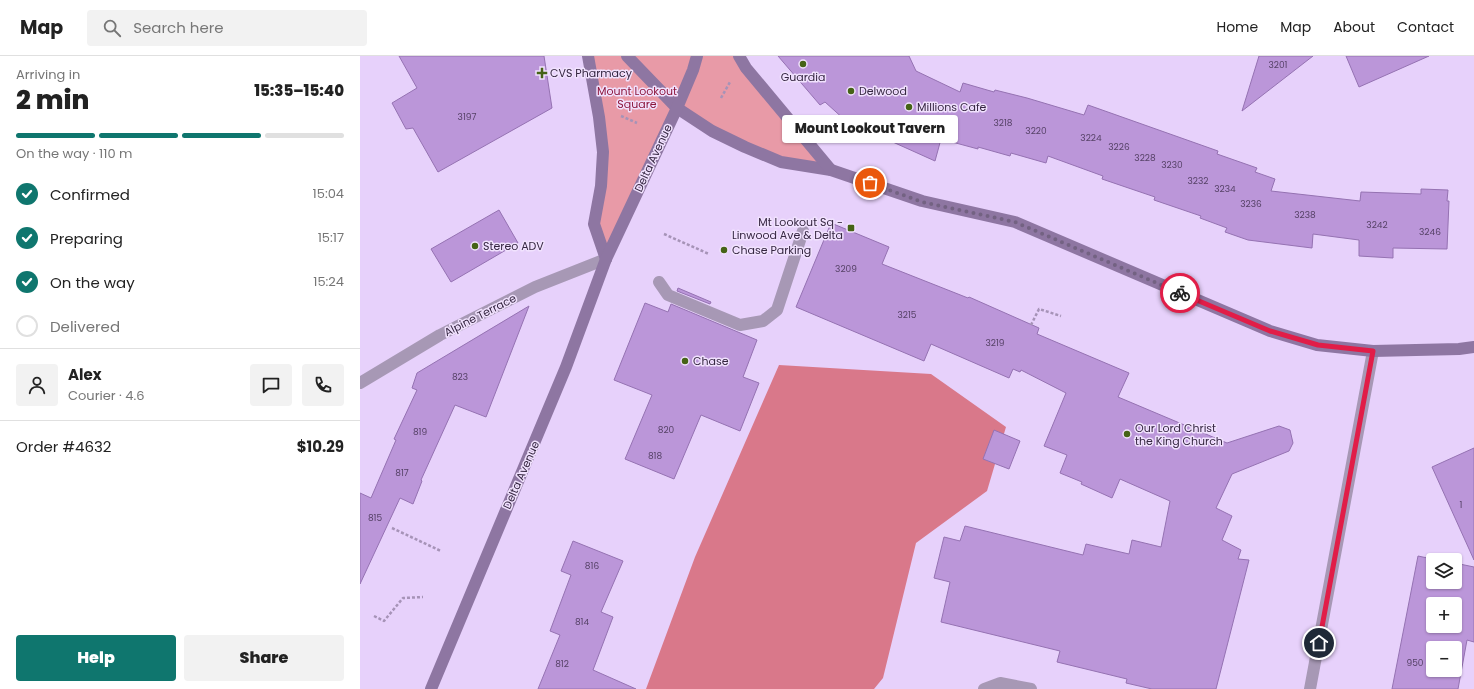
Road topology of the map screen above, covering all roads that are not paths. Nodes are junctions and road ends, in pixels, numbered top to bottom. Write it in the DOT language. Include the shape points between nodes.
graph roads {
  1 [pos="588,56"];
  2 [pos="627,56"];
  3 [pos="697,56"];
  4 [pos="739,56"];
  5 [pos="677,108"];
  6 [pos="831,170"];
  7 [pos="803,231"];
  8 [pos="606,259"];
  9 [pos="659,282"];
  10 [pos="1474,347"];
  11 [pos="1373,351"];
  12 [pos="360,383"];
  13 [pos="431,689"];
  14 [pos="984,689"];
  15 [pos="1031,689"];
  16 [pos="1310,689"];
  1 -- 8 [label="main road" via="603,152 601,186 594,224"];
  2 -- 5 [label="main road"];
  3 -- 5 [label="main road, Delta Avenue"];
  4 -- 6 [label="main road"];
  5 -- 6 [label="main road" via="712,130 781,162"];
  5 -- 8 [label="main road, Delta Avenue"];
  6 -- 11 [label="main road" via="922,202 1015,222 1270,331 1318,345"];
  7 -- 9 [label="street" via="777,310 763,321 740,325 668,295"];
  8 -- 12 [label="street, Alpine Terrace" via="535,286 440,335"];
  8 -- 13 [label="main road, Delta Avenue" via="566,367"];
  10 -- 11 [label="main road"];
  11 -- 16 [label="street"];
  14 -- 15 [label="street" via="1000,683"];
}
